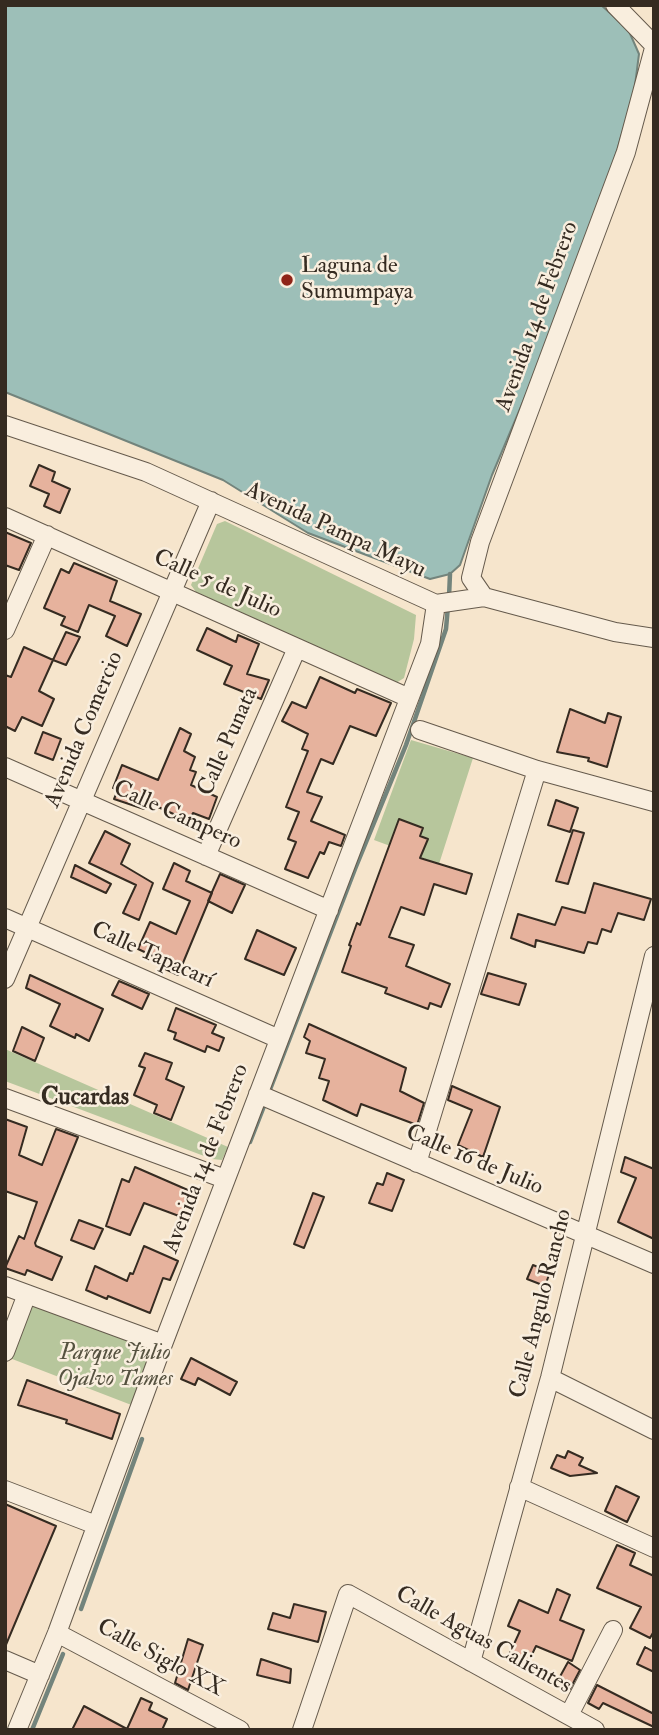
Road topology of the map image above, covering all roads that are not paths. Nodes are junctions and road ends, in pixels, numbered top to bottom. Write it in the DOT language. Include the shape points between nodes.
graph roads {
  1 [pos="615,5"];
  2 [pos="654,46"];
  3 [pos="5,425"];
  4 [pos="211,501"];
  5 [pos="5,517"];
  6 [pos="47,535"];
  7 [pos="172,592"];
  8 [pos="484,597"];
  9 [pos="436,604"];
  10 [pos="5,630"];
  11 [pos="654,638"];
  12 [pos="297,648"];
  13 [pos="409,698"];
  14 [pos="420,730"];
  15 [pos="5,767"];
  16 [pos="537,770"];
  17 [pos="81,800"];
  18 [pos="654,802"];
  19 [pos="206,856"];
  20 [pos="329,910"];
  21 [pos="5,918"];
  22 [pos="27,928"];
  23 [pos="654,956"];
  24 [pos="5,979"];
  25 [pos="279,1039"];
  26 [pos="5,1098"];
  27 [pos="265,1098"];
  28 [pos="417,1163"];
  29 [pos="225,1180"];
  30 [pos="585,1235"];
  31 [pos="654,1265"];
  32 [pos="5,1286"];
  33 [pos="27,1294"];
  34 [pos="163,1344"];
  35 [pos="5,1352"];
  36 [pos="550,1378"];
  37 [pos="654,1430"];
  38 [pos="519,1487"];
  39 [pos="5,1490"];
  40 [pos="96,1524"];
  41 [pos="654,1548"];
  42 [pos="613,1630"];
  43 [pos="57,1633"];
  44 [pos="5,1660"];
  45 [pos="471,1662"];
  46 [pos="40,1675"];
  47 [pos="569,1715"];
  48 [pos="17,1730"];
  49 [pos="240,1730"];
  50 [pos="302,1730"];
  51 [pos="595,1730"];
  1 -- 2 [label="street"];
  2 -- 8 [label="street, Avenida 14 de Febrero" via="626,152 480,542 471,578"];
  3 -- 4 [label="street, Avenida Pampa Mayu" via="146,472"];
  4 -- 7 [label="street, Avenida Comercio"];
  4 -- 9 [label="street, Avenida Pampa Mayu"];
  5 -- 6 [label="street, Calle 5 de Julio"];
  6 -- 7 [label="street, Calle 5 de Julio"];
  6 -- 10 [label="street"];
  7 -- 12 [label="street, Calle 5 de Julio"];
  7 -- 17 [label="street, Avenida Comercio"];
  8 -- 9 [label="street, Avenida Pampa Mayu"];
  8 -- 11 [label="street, Avenida Pampa Mayu"];
  9 -- 13 [label="street, Avenida 14 de Febrero" via="430,644"];
  12 -- 13 [label="street, Calle 5 de Julio"];
  12 -- 19 [label="street, Calle Punata"];
  13 -- 20 [label="street, Avenida 14 de Febrero"];
  14 -- 16 [label="street"];
  15 -- 17 [label="street, Calle Campero"];
  16 -- 18 [label="street"];
  16 -- 28 [label="street"];
  17 -- 19 [label="street, Calle Campero"];
  17 -- 22 [label="street, Avenida Comercio"];
  19 -- 20 [label="street, Calle Campero"];
  20 -- 25 [label="street, Avenida 14 de Febrero"];
  21 -- 22 [label="street, Calle Tapacarí"];
  22 -- 24 [label="street, Avenida Comercio"];
  22 -- 25 [label="street, Calle Tapacarí"];
  23 -- 30 [label="street, Calle Angulo Rancho"];
  25 -- 27 [label="street, Avenida 14 de Febrero"];
  26 -- 29 [label="street"];
  27 -- 28 [label="street, Calle 16 de Julio"];
  27 -- 29 [label="street, Avenida 14 de Febrero"];
  28 -- 30 [label="street, Calle 16 de Julio"];
  29 -- 34 [label="street, Avenida 14 de Febrero"];
  30 -- 31 [label="street, Calle 16 de Julio"];
  30 -- 36 [label="street, Calle Angulo Rancho"];
  32 -- 33 [label="street"];
  33 -- 34 [label="street"];
  33 -- 35 [label="street"];
  34 -- 40 [label="street, Avenida 14 de Febrero"];
  36 -- 37 [label="street"];
  36 -- 38 [label="street, Calle Angulo Rancho"];
  38 -- 41 [label="street"];
  38 -- 45 [label="street, Calle Angulo Rancho"];
  39 -- 40 [label="street"];
  40 -- 43 [label="street, Avenida 14 de Febrero"];
  42 -- 47 [label="street"];
  43 -- 46 [label="street, Avenida 14 de Febrero"];
  43 -- 49 [label="street, Calle Siglo XX"];
  44 -- 46 [label="street"];
  45 -- 47 [label="street, Calle Aguas Calientes"];
  45 -- 50 [label="street, Calle Aguas Calientes" via="348,1594"];
  46 -- 48 [label="street, Avenida 14 de Febrero"];
  47 -- 51 [label="street, Calle Aguas Calientes"];
}
